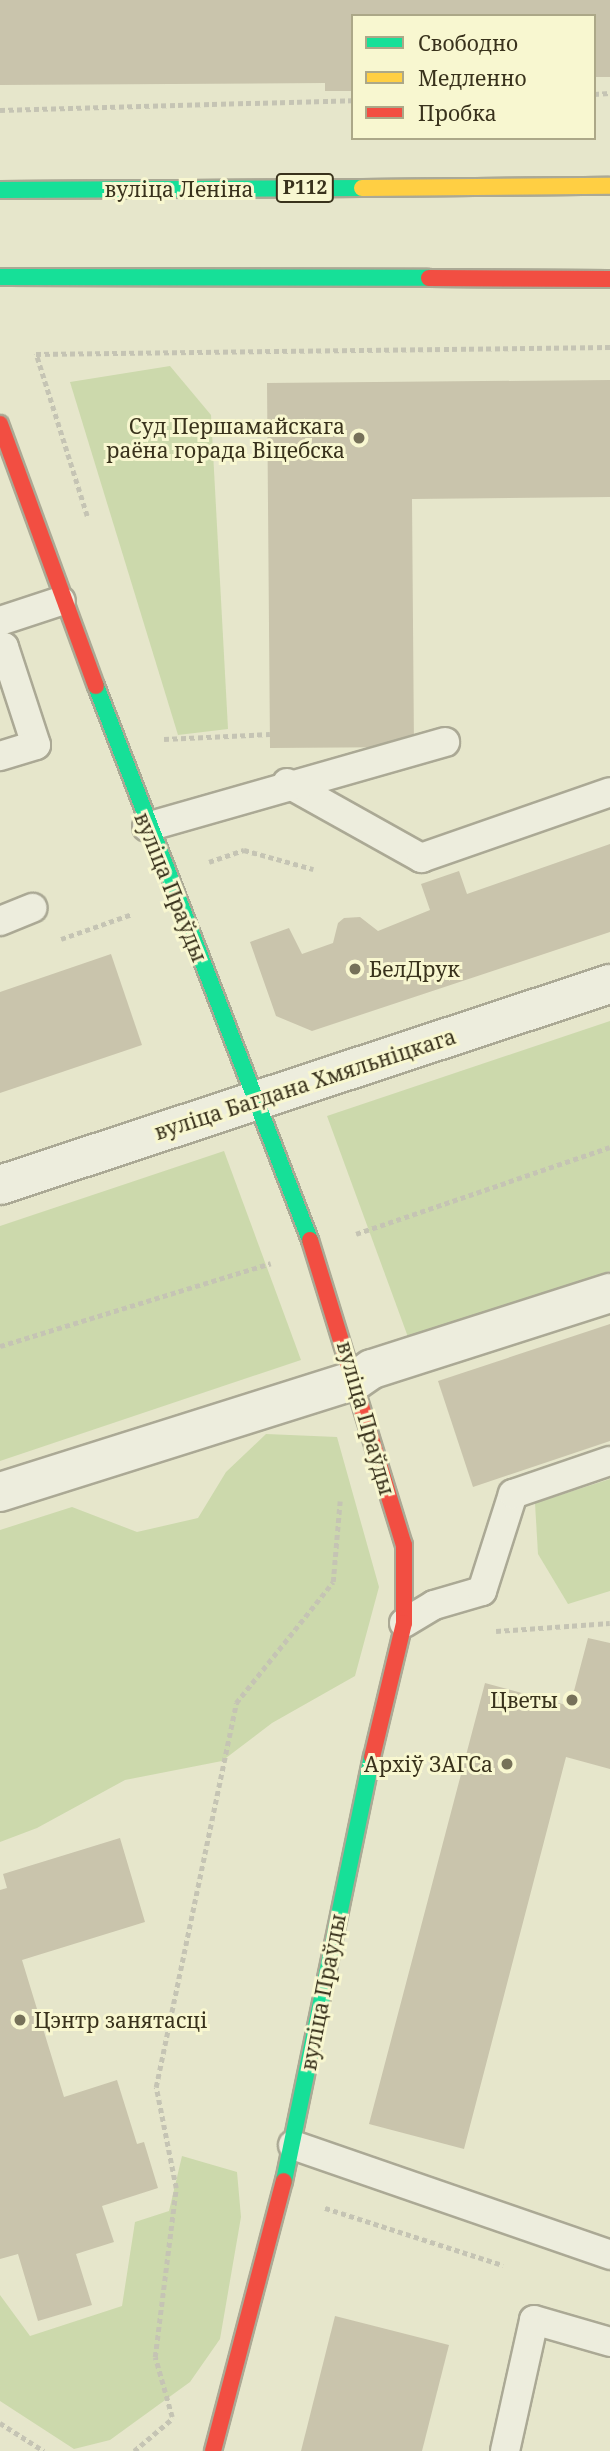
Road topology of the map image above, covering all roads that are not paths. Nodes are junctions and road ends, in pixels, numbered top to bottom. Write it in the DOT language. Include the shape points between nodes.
graph roads {
  1 [pos="610,186"];
  2 [pos="0,190"];
  3 [pos="0,278"];
  4 [pos="610,279"];
  5 [pos="0,424"];
  6 [pos="61,601"];
  7 [pos="0,621"];
  8 [pos="0,648"];
  9 [pos="444,742"];
  10 [pos="0,756"];
  11 [pos="287,783"];
  12 [pos="610,792"];
  13 [pos="147,827"];
  14 [pos="33,908"];
  15 [pos="0,921"];
  16 [pos="610,984"];
  17 [pos="255,1098"];
  18 [pos="0,1185"];
  19 [pos="610,1293"];
  20 [pos="356,1380"];
  21 [pos="610,1461"];
  22 [pos="0,1492"];
  23 [pos="404,1623"];
  24 [pos="293,2145"];
  25 [pos="610,2255"];
  26 [pos="610,2342"];
  27 [pos="213,2451"];
  28 [pos="506,2451"];
  1 -- 2 [label="main road, вуліца Леніна / Р112"];
  3 -- 4 [label="main road"];
  5 -- 6 [label="main road, вуліца Праўды"];
  6 -- 7 [label="lane"];
  6 -- 13 [label="main road, вуліца Праўды"];
  8 -- 10 [label="lane" via="4,647 36,745"];
  9 -- 11 [label="lane"];
  11 -- 12 [label="lane" via="421,858"];
  11 -- 13 [label="lane"];
  13 -- 17 [label="main road, вуліца Праўды"];
  14 -- 15 [label="lane"];
  16 -- 17 [label="street, вуліца Багдана Хмяльніцкага"];
  17 -- 18 [label="street, вуліца Багдана Хмяльніцкага"];
  17 -- 20 [label="main road, вуліца Праўды" via="314,1249"];
  19 -- 20 [label="street" via="372,1369"];
  20 -- 22 [label="street"];
  20 -- 23 [label="main road, вуліца Праўды" via="404,1545"];
  21 -- 23 [label="lane" via="513,1493 482,1591 434,1605"];
  23 -- 24 [label="main road, вуліца Праўды" via="356,1825"];
  24 -- 25 [label="lane"];
  24 -- 27 [label="main road, вуліца Праўды"];
  26 -- 28 [label="lane" via="534,2320"];
}
